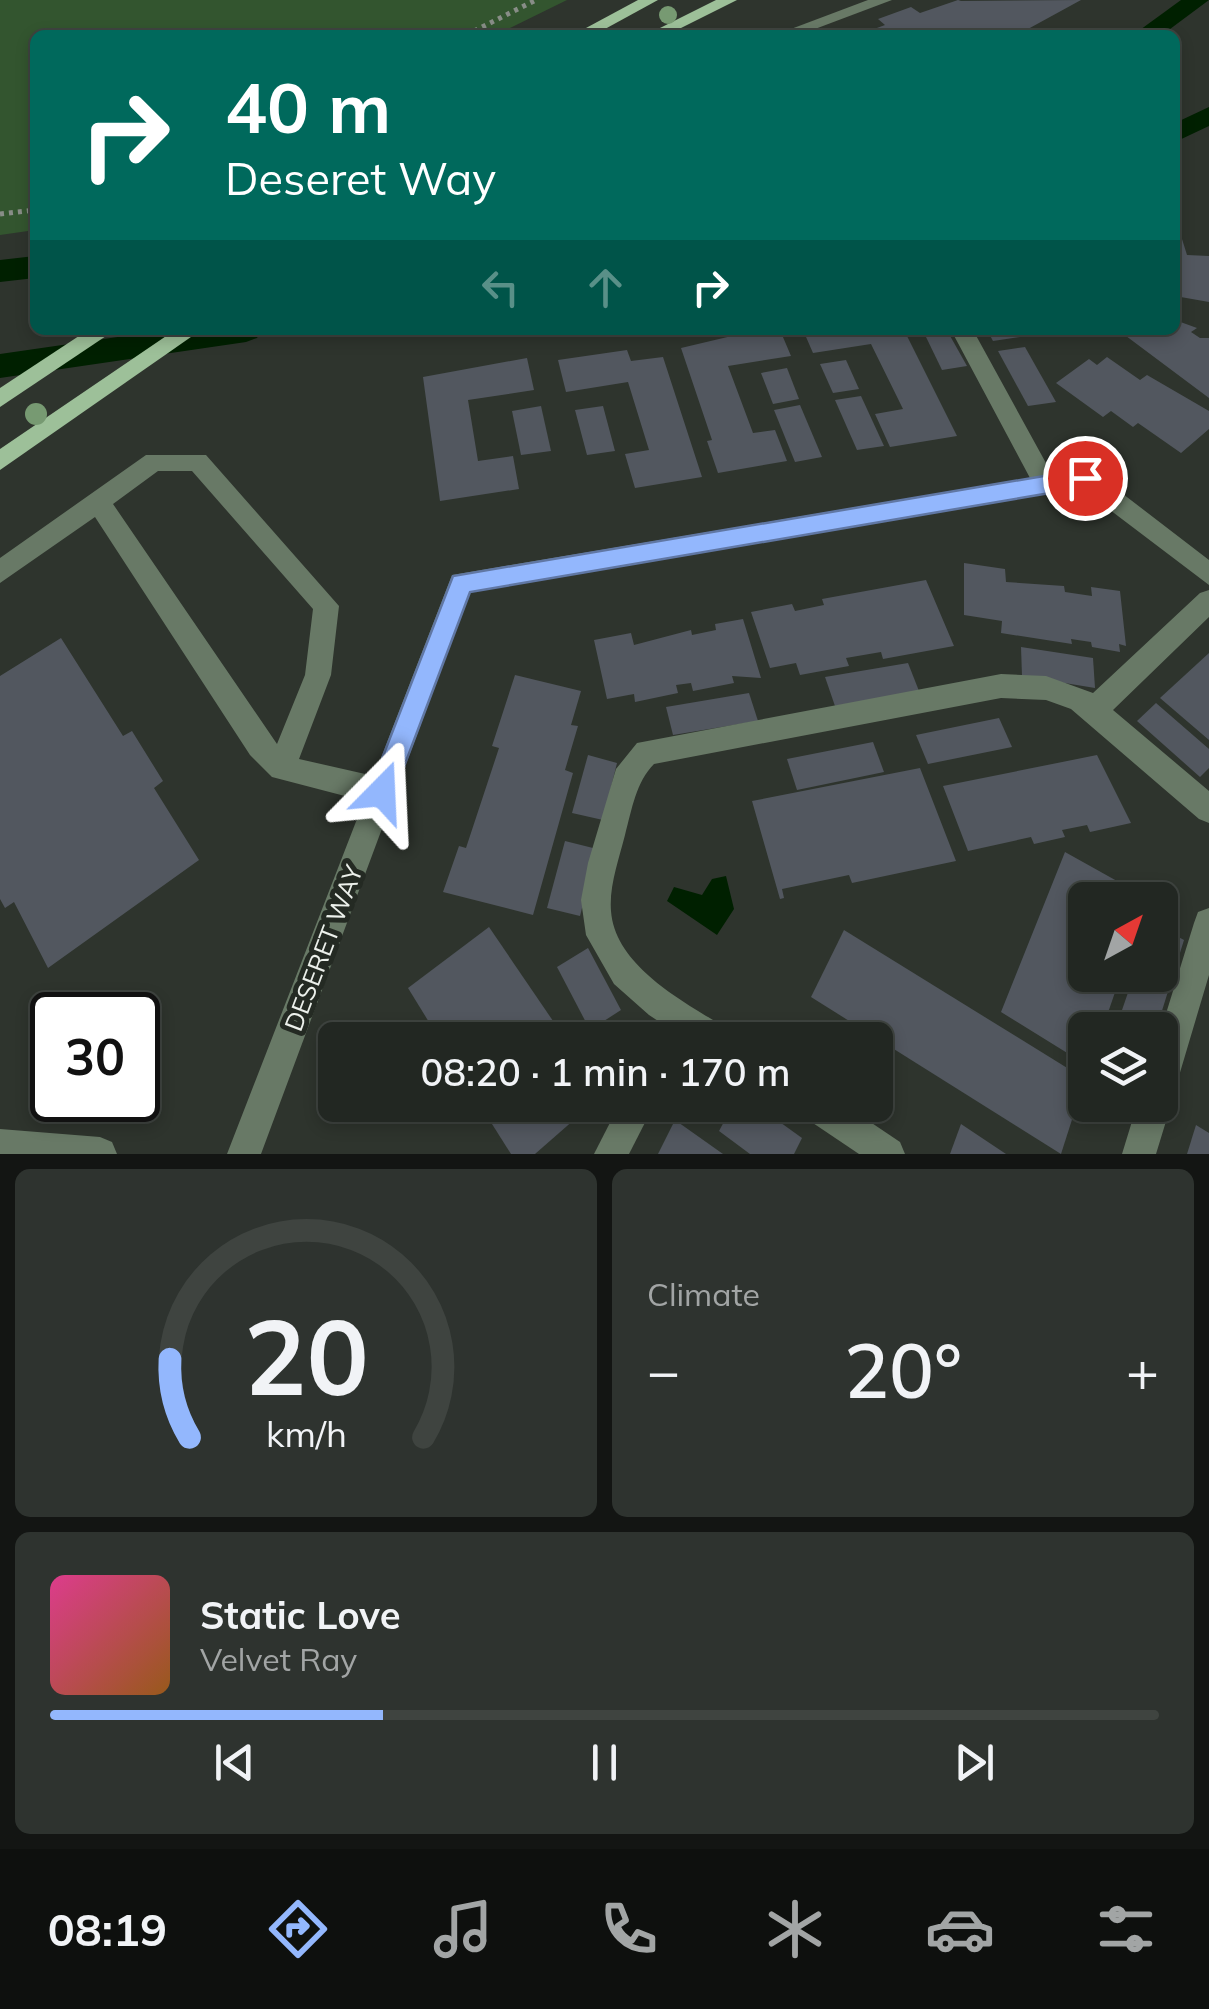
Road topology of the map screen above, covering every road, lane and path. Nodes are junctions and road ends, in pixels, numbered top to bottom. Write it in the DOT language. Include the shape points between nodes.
graph roads {
  1 [pos="536,0"];
  2 [pos="650,0"];
  3 [pos="730,0"];
  4 [pos="884,0"];
  5 [pos="856,5"];
  6 [pos="476,30"];
  7 [pos="591,30"];
  8 [pos="665,30"];
  9 [pos="795,30"];
  10 [pos="30,211"];
  11 [pos="0,214"];
  12 [pos="97,335"];
  13 [pos="183,335"];
  14 [pos="965,335"];
  15 [pos="0,399"];
  16 [pos="0,460"];
  17 [pos="1046,485"];
  18 [pos="98,502"];
  19 [pos="0,572"];
  20 [pos="1209,574"];
  21 [pos="1209,601"];
  22 [pos="1094,710"];
  23 [pos="282,768"];
  24 [pos="382,792"];
  25 [pos="1209,809"];
  26 [pos="1209,923"];
  27 [pos="669,1022"];
  28 [pos="1178,1026"];
  29 [pos="628,1122"];
  30 [pos="841,1122"];
  31 [pos="1149,1122"];
  32 [pos="0,1146"];
  33 [pos="100,1154"];
  34 [pos="244,1154"];
  35 [pos="611,1154"];
  36 [pos="888,1154"];
  37 [pos="1139,1154"];
  1 -- 6 [label="path"];
  2 -- 7 [label="main road"];
  3 -- 8 [label="main road"];
  4 -- 5 [label="street"];
  5 -- 9 [label="street"];
  10 -- 11 [label="path"];
  12 -- 15 [label="main road"];
  13 -- 16 [label="main road"];
  14 -- 17 [label="street"];
  17 -- 20 [label="street, DESERET WAY" via="1085,478"];
  17 -- 24 [label="street, DESERET WAY" via="462,583"];
  18 -- 19 [label="street"];
  18 -- 23 [label="street" via="260,746"];
  18 -- 23 [label="street" via="154,462 198,462 326,606 318,675"];
  21 -- 22 [label="street"];
  22 -- 25 [label="street"];
  22 -- 27 [label="street" via="1062,692 1001,686 637,758 596,913 614,956"];
  23 -- 24 [label="street"];
  24 -- 34 [label="street, DESERET WAY"];
  26 -- 28 [label="street"];
  29 -- 35 [label="street"];
  30 -- 36 [label="street"];
  31 -- 37 [label="street"];
  32 -- 33 [label="street"];
}
